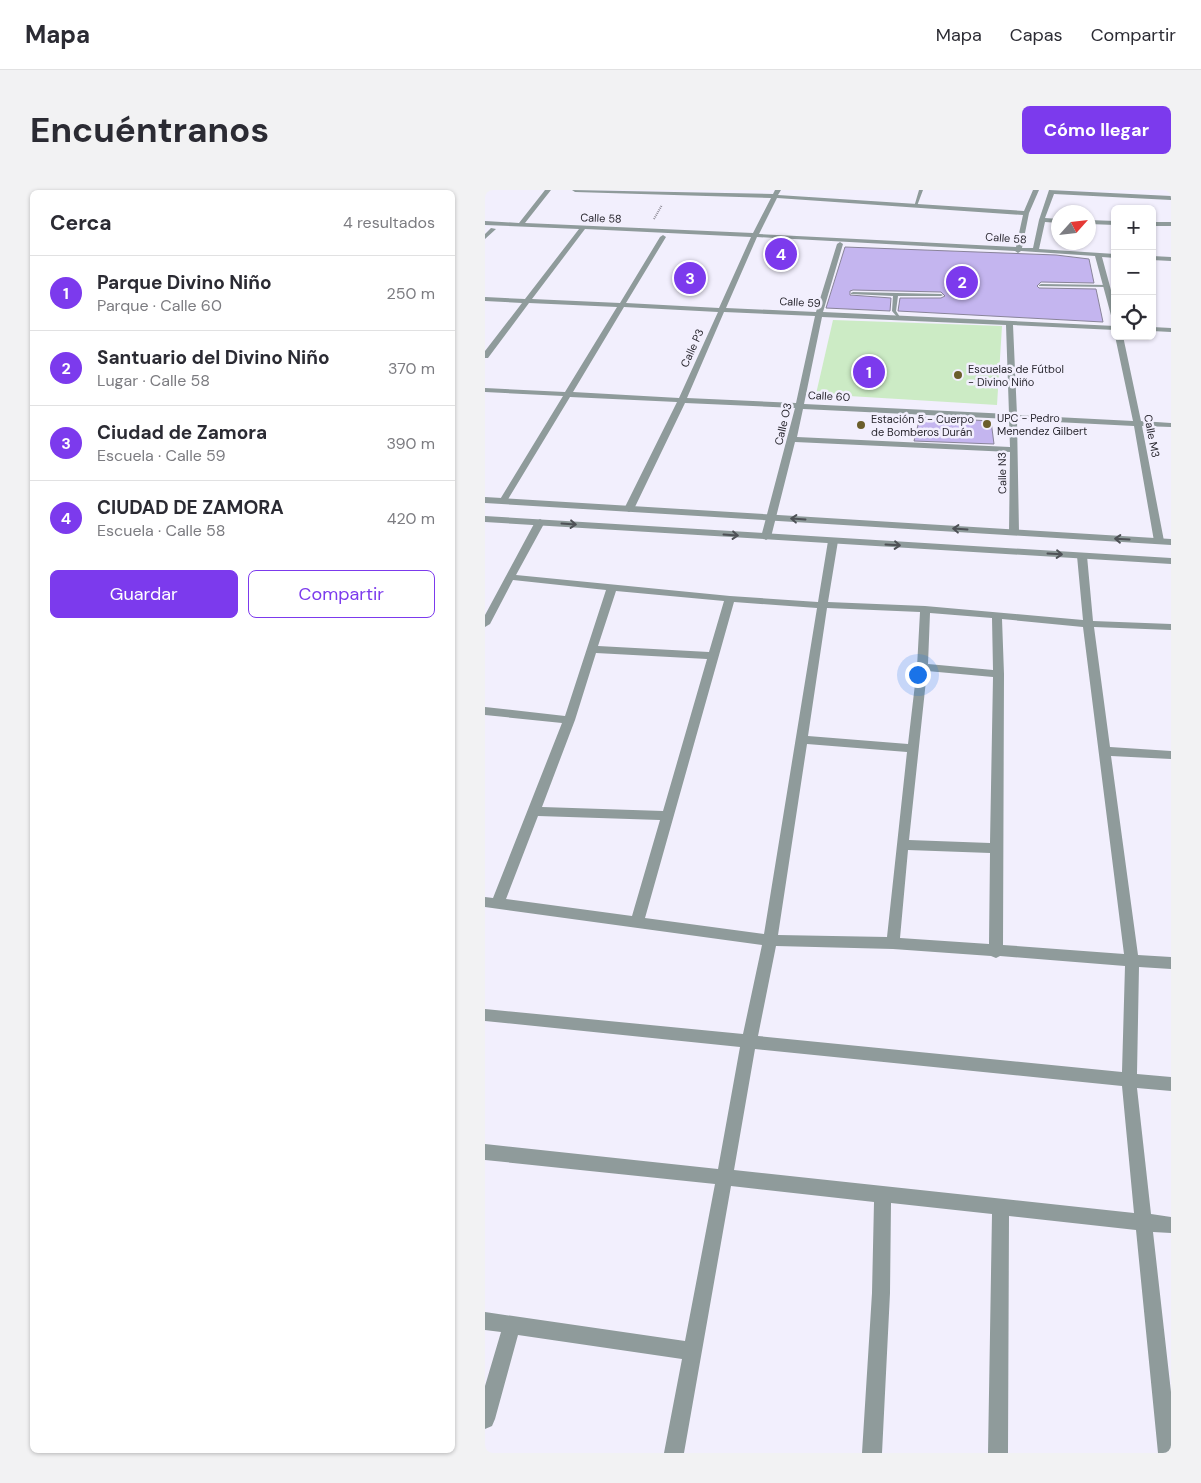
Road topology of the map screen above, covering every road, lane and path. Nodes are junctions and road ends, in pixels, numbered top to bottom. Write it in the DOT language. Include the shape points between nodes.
graph roads {
  1 [pos="548,190"];
  2 [pos="575,190"];
  3 [pos="921,190"];
  4 [pos="1036,190"];
  5 [pos="1052,191"];
  6 [pos="669,192"];
  7 [pos="776,193"];
  8 [pos="1171,198"];
  9 [pos="915,206"];
  10 [pos="1026,212"];
  11 [pos="1042,220"];
  12 [pos="1051,221"];
  13 [pos="1096,222"];
  14 [pos="1111,222"];
  15 [pos="485,223"];
  16 [pos="1156,224"];
  17 [pos="1171,224"];
  18 [pos="520,225"];
  19 [pos="485,229"];
  20 [pos="493,229"];
  21 [pos="582,230"];
  22 [pos="648,230"];
  23 [pos="485,237"];
  24 [pos="663,237"];
  25 [pos="754,238"];
  26 [pos="839,244"];
  27 [pos="1018,249"];
  28 [pos="1035,250"];
  29 [pos="1098,255"];
  30 [pos="1111,256"];
  31 [pos="1156,258"];
  32 [pos="1171,259"];
  33 [pos="1041,285"];
  34 [pos="1107,286"];
  35 [pos="853,293"];
  36 [pos="897,295"];
  37 [pos="941,295"];
  38 [pos="485,299"];
  39 [pos="527,301"];
  40 [pos="1111,302"];
  41 [pos="620,305"];
  42 [pos="721,310"];
  43 [pos="819,314"];
  44 [pos="898,317"];
  45 [pos="1009,323"];
  46 [pos="1111,328"];
  47 [pos="1156,329"];
  48 [pos="1171,330"];
  49 [pos="1120,340"];
  50 [pos="485,356"];
  51 [pos="485,390"];
  52 [pos="569,394"];
  53 [pos="682,400"];
  54 [pos="799,406"];
  55 [pos="1011,417"];
  56 [pos="1138,424"];
  57 [pos="1171,426"];
  58 [pos="792,439"];
  59 [pos="1014,450"];
  60 [pos="485,500"];
  61 [pos="503,501"];
  62 [pos="629,509"];
  63 [pos="771,517"];
  64 [pos="485,519"];
  65 [pos="540,522"];
  66 [pos="1014,532"];
  67 [pos="766,537"];
  68 [pos="1159,541"];
  69 [pos="833,542"];
  70 [pos="1171,542"];
  71 [pos="1082,556"];
  72 [pos="1171,561"];
  73 [pos="509,577"];
  74 [pos="612,587"];
  75 [pos="730,599"];
  76 [pos="821,605"];
  77 [pos="925,609"];
  78 [pos="997,615"];
  79 [pos="485,624"];
  80 [pos="1088,624"];
  81 [pos="1171,627"];
  82 [pos="592,649"];
  83 [pos="712,656"];
  84 [pos="922,667"];
  85 [pos="999,674"];
  86 [pos="485,712"];
  87 [pos="569,720"];
  88 [pos="801,740"];
  89 [pos="913,748"];
  90 [pos="1105,752"];
  91 [pos="1171,755"];
  92 [pos="534,811"];
  93 [pos="667,816"];
  94 [pos="901,845"];
  95 [pos="996,848"];
  96 [pos="492,902"];
  97 [pos="637,923"];
  98 [pos="770,940"];
  99 [pos="893,943"];
  100 [pos="996,952"];
  101 [pos="1132,961"];
  102 [pos="1171,963"];
  103 [pos="485,1015"];
  104 [pos="749,1041"];
  105 [pos="1129,1082"];
  106 [pos="1171,1084"];
  107 [pos="485,1152"];
  108 [pos="726,1178"];
  109 [pos="883,1194"];
  110 [pos="1001,1207"];
  111 [pos="1145,1222"];
  112 [pos="1171,1225"];
  113 [pos="485,1321"];
  114 [pos="512,1324"];
  115 [pos="693,1351"];
  116 [pos="485,1419"];
  117 [pos="674,1453"];
  118 [pos="871,1453"];
  119 [pos="998,1453"];
  120 [pos="1168,1453"];
  1 -- 18 [label="street"];
  2 -- 6 [label="street"];
  3 -- 9 [label="lane"];
  4 -- 10 [label="street"];
  5 -- 8 [label="street"];
  5 -- 11 [label="street"];
  6 -- 7 [label="street"];
  6 -- 22 [label="path"];
  7 -- 9 [label="street"];
  7 -- 25 [label="street, Calle P3"];
  9 -- 10 [label="street"];
  10 -- 27 [label="street"];
  11 -- 12 [label="street"];
  11 -- 28 [label="street"];
  13 -- 14 [label="street"];
  15 -- 18 [label="street, Calle 58"];
  16 -- 17 [label="street"];
  18 -- 21 [label="street, Calle 58"];
  19 -- 20 [label="street, Calle 58"];
  20 -- 21 [label="street, Calle 58"];
  20 -- 23 [label="street"];
  21 -- 22 [label="street, Calle 58"];
  21 -- 24 [label="street, Calle 58"];
  21 -- 39 [label="street"];
  22 -- 25 [label="street, Calle 58"];
  24 -- 25 [label="street, Calle 58"];
  24 -- 41 [label="street"];
  25 -- 26 [label="street, Calle 58"];
  25 -- 27 [label="street, Calle 58"];
  25 -- 42 [label="street, Calle P3"];
  26 -- 27 [label="street, Calle 58"];
  26 -- 43 [label="street, Calle O3"];
  27 -- 28 [label="street, Calle 58"];
  28 -- 29 [label="street"];
  29 -- 30 [label="street"];
  29 -- 34 [label="street"];
  31 -- 32 [label="street"];
  33 -- 34 [label="lane"];
  34 -- 40 [label="street"];
  35 -- 36 [label="lane"];
  36 -- 37 [label="lane"];
  36 -- 44 [label="lane" via="894,311"];
  38 -- 39 [label="street, Calle 59"];
  39 -- 41 [label="street, Calle 59"];
  39 -- 50 [label="street"];
  41 -- 42 [label="street, Calle 59"];
  41 -- 52 [label="street"];
  42 -- 43 [label="street, Calle 59"];
  42 -- 53 [label="street, Calle P3"];
  43 -- 44 [label="street, Calle 59"];
  43 -- 54 [label="street, Calle O3"];
  44 -- 45 [label="street, Calle 59"];
  45 -- 46 [label="street, Calle 59"];
  45 -- 55 [label="street, Calle N3"];
  47 -- 48 [label="street"];
  49 -- 56 [label="street, Calle M3"];
  51 -- 52 [label="street, Calle 60"];
  52 -- 53 [label="street, Calle 60"];
  52 -- 61 [label="street"];
  53 -- 54 [label="street, Calle 60"];
  53 -- 62 [label="street, Calle P3"];
  54 -- 55 [label="street, Calle 60"];
  54 -- 58 [label="street, Calle O3"];
  55 -- 56 [label="street, Calle 60"];
  55 -- 59 [label="street, Calle N3"];
  56 -- 57 [label="street, Calle 60"];
  56 -- 68 [label="street, Calle M3"];
  58 -- 59 [label="street"];
  58 -- 63 [label="street, Calle O3"];
  59 -- 66 [label="street, Calle N3"];
  60 -- 61 [label="street"];
  61 -- 62 [label="street"];
  62 -- 63 [label="street"];
  66 -- 63 [label="street, one-way"];
  63 -- 67 [label="street, Calle O3"];
  64 -- 65 [label="street"];
  65 -- 67 [label="street, one-way"];
  65 -- 73 [label="street"];
  68 -- 66 [label="street, one-way"];
  67 -- 69 [label="street"];
  68 -- 70 [label="street"];
  69 -- 71 [label="street, one-way"];
  69 -- 76 [label="street"];
  71 -- 72 [label="street"];
  71 -- 80 [label="street"];
  73 -- 74 [label="street"];
  73 -- 79 [label="street"];
  74 -- 75 [label="street"];
  74 -- 82 [label="street"];
  75 -- 76 [label="street"];
  75 -- 83 [label="street"];
  76 -- 77 [label="street"];
  76 -- 88 [label="street"];
  77 -- 78 [label="street"];
  77 -- 84 [label="street"];
  78 -- 80 [label="street"];
  78 -- 85 [label="street"];
  80 -- 81 [label="street"];
  80 -- 90 [label="street"];
  82 -- 83 [label="street"];
  82 -- 87 [label="street"];
  83 -- 93 [label="street"];
  84 -- 85 [label="street"];
  84 -- 89 [label="street"];
  85 -- 95 [label="street"];
  86 -- 87 [label="street"];
  87 -- 92 [label="street"];
  88 -- 89 [label="street"];
  88 -- 98 [label="street"];
  89 -- 94 [label="street"];
  90 -- 91 [label="street"];
  90 -- 101 [label="street"];
  92 -- 93 [label="street"];
  92 -- 96 [label="street"];
  93 -- 97 [label="street"];
  94 -- 95 [label="street"];
  94 -- 99 [label="street"];
  95 -- 100 [label="street"];
  96 -- 97 [label="street"];
  97 -- 98 [label="street"];
  98 -- 99 [label="street"];
  98 -- 104 [label="street"];
  99 -- 100 [label="street"];
  100 -- 101 [label="street"];
  101 -- 102 [label="street"];
  101 -- 105 [label="street"];
  103 -- 104 [label="street"];
  104 -- 105 [label="street"];
  104 -- 108 [label="street"];
  105 -- 106 [label="street"];
  105 -- 111 [label="street"];
  107 -- 108 [label="street"];
  108 -- 109 [label="street"];
  108 -- 115 [label="street"];
  109 -- 110 [label="street"];
  109 -- 118 [label="street" via="881,1293"];
  110 -- 111 [label="street"];
  110 -- 119 [label="street"];
  111 -- 112 [label="street"];
  111 -- 120 [label="street"];
  113 -- 114 [label="street"];
  114 -- 115 [label="street"];
  114 -- 116 [label="street"];
  115 -- 117 [label="street"];
}
